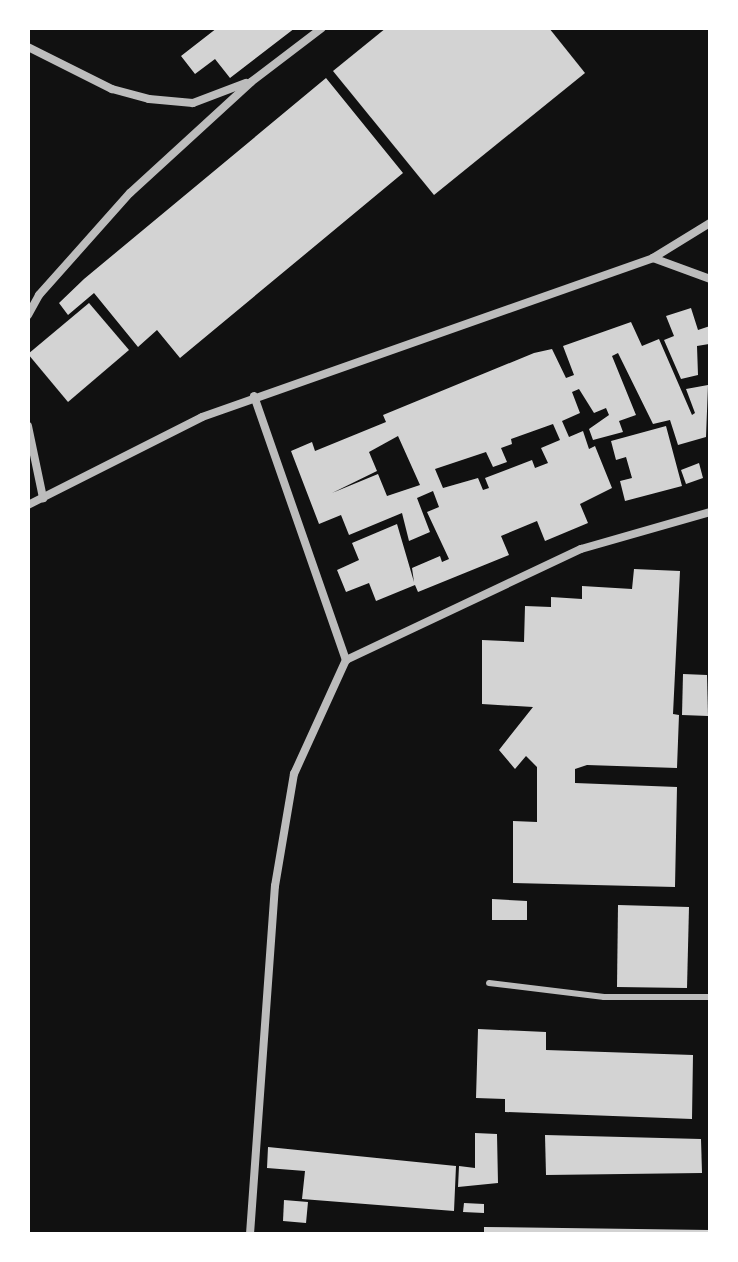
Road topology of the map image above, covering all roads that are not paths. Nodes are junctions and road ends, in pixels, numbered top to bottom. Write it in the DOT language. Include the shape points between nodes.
graph roads {
  1 [pos="322,28"];
  2 [pos="28,47"];
  3 [pos="251,82"];
  4 [pos="710,223"];
  5 [pos="653,258"];
  6 [pos="710,279"];
  7 [pos="28,315"];
  8 [pos="254,396"];
  9 [pos="28,426"];
  10 [pos="43,498"];
  11 [pos="28,505"];
  12 [pos="710,512"];
  13 [pos="346,660"];
  14 [pos="489,983"];
  15 [pos="710,997"];
  16 [pos="250,1234"];
  1 -- 3 [label="street"];
  2 -- 3 [label="street" via="112,89 149,99 193,103"];
  3 -- 7 [label="street" via="130,193 39,295"];
  4 -- 5 [label="street"];
  5 -- 6 [label="street"];
  5 -- 8 [label="street"];
  8 -- 10 [label="street" via="149,440"];
  8 -- 13 [label="street"];
  9 -- 10 [label="street"];
  10 -- 11 [label="street"];
  12 -- 13 [label="street" via="581,549"];
  13 -- 16 [label="street" via="294,774 275,886"];
  14 -- 15 [label="lane" via="604,997"];
}
